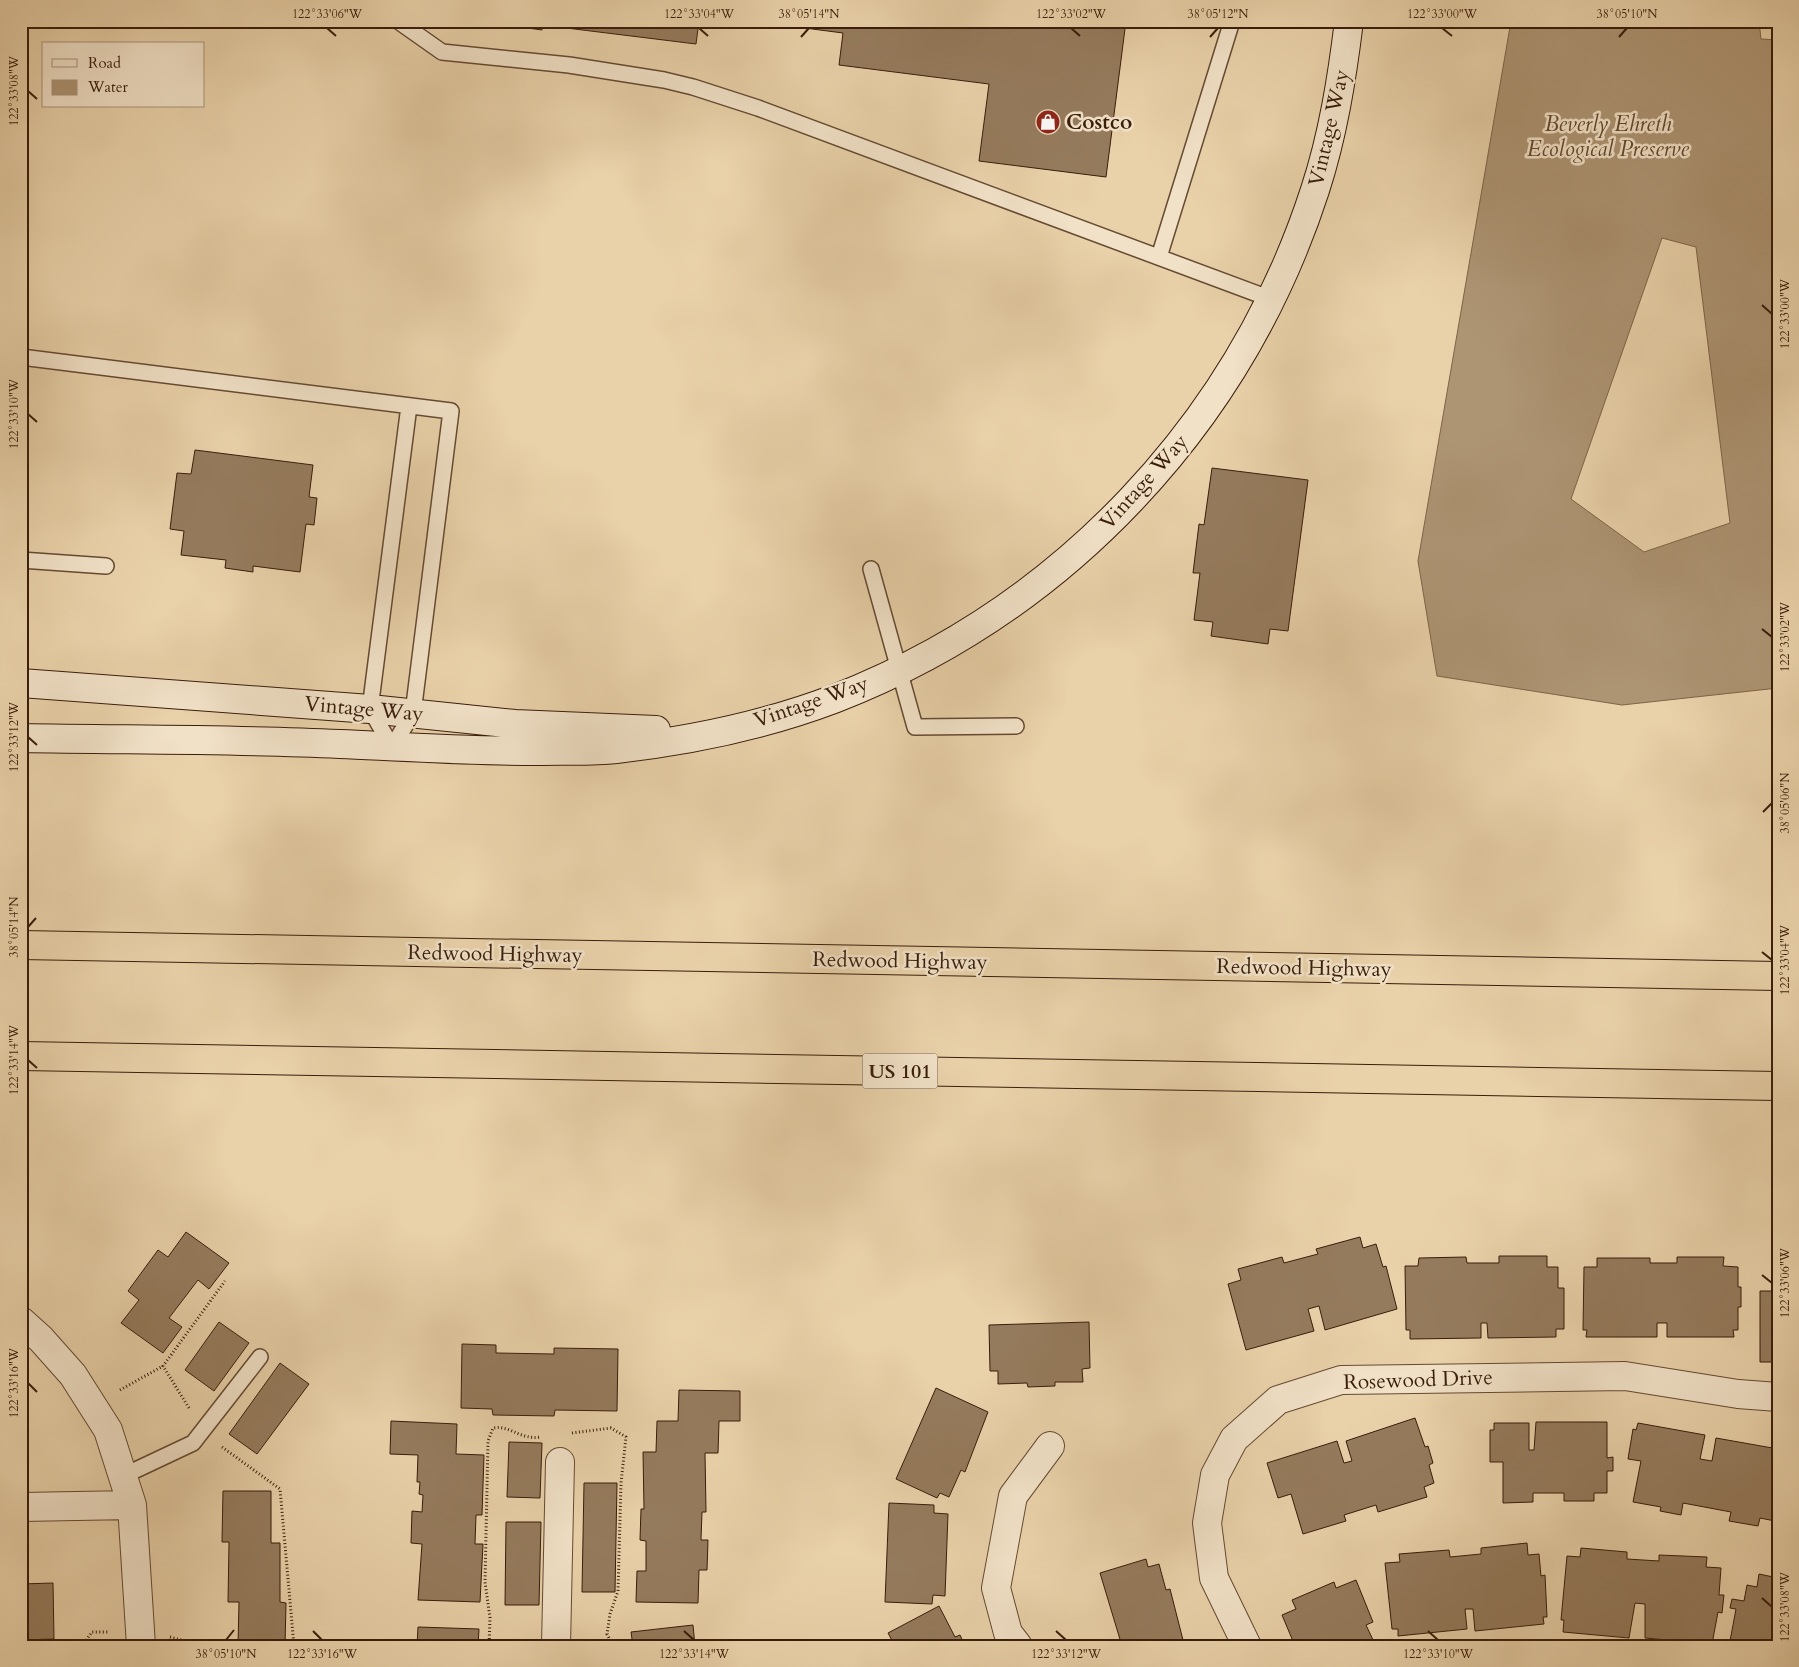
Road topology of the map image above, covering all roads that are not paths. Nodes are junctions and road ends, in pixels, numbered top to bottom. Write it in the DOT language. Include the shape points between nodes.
graph roads {
  1 [pos="398,21"];
  2 [pos="1232,21"];
  3 [pos="1349,21"];
  4 [pos="1159,257"];
  5 [pos="1271,299"];
  6 [pos="21,357"];
  7 [pos="409,406"];
  8 [pos="21,560"];
  9 [pos="106,566"];
  10 [pos="871,569"];
  11 [pos="899,670"];
  12 [pos="21,683"];
  13 [pos="370,709"];
  14 [pos="413,713"];
  15 [pos="1016,726"];
  16 [pos="708,733"];
  17 [pos="21,738"];
  18 [pos="392,746"];
  19 [pos="21,945"];
  20 [pos="1778,976"];
  21 [pos="21,1056"];
  22 [pos="1778,1086"];
  23 [pos="21,1321"];
  24 [pos="260,1357"];
  25 [pos="1778,1397"];
  26 [pos="1050,1446"];
  27 [pos="560,1462"];
  28 [pos="123,1476"];
  29 [pos="132,1505"];
  30 [pos="21,1507"];
  31 [pos="141,1646"];
  32 [pos="556,1646"];
  33 [pos="1018,1646"];
  34 [pos="1247,1646"];
  1 -- 4 [label="lane" via="442,52 569,65 693,87 758,108"];
  2 -- 4 [label="lane"];
  3 -- 5 [label="street, Vintage Way" via="1332,129 1296,242"];
  4 -- 5 [label="lane"];
  5 -- 11 [label="street, Vintage Way" via="1196,424 1154,476 1108,524 1053,573 1000,612"];
  6 -- 7 [label="lane"];
  7 -- 13 [label="lane"];
  7 -- 14 [label="lane" via="451,411"];
  8 -- 9 [label="lane"];
  10 -- 11 [label="lane"];
  11 -- 15 [label="lane" via="915,727"];
  11 -- 16 [label="street, Vintage Way" via="832,699"];
  12 -- 13 [label="street, Vintage Way"];
  13 -- 14 [label="street, Vintage Way"];
  13 -- 18 [label="lane"];
  14 -- 16 [label="street, Vintage Way" via="515,724"];
  14 -- 18 [label="lane"];
  16 -- 18 [label="street, Vintage Way" via="610,750 465,751"];
  17 -- 18 [label="street, Vintage Way"];
  19 -- 20 [label="highway, Redwood Highway"];
  21 -- 22 [label="highway, US 101"];
  23 -- 28 [label="street" via="73,1375 108,1430"];
  24 -- 28 [label="lane" via="194,1442"];
  25 -- 34 [label="street, Rosewood Drive" via="1625,1376 1341,1380 1278,1400 1234,1439 1215,1475 1207,1523 1214,1578"];
  26 -- 33 [label="street" via="1013,1496 996,1588 1008,1633"];
  27 -- 32 [label="street"];
  28 -- 29 [label="street"];
  29 -- 30 [label="street"];
  29 -- 31 [label="street"];
}
